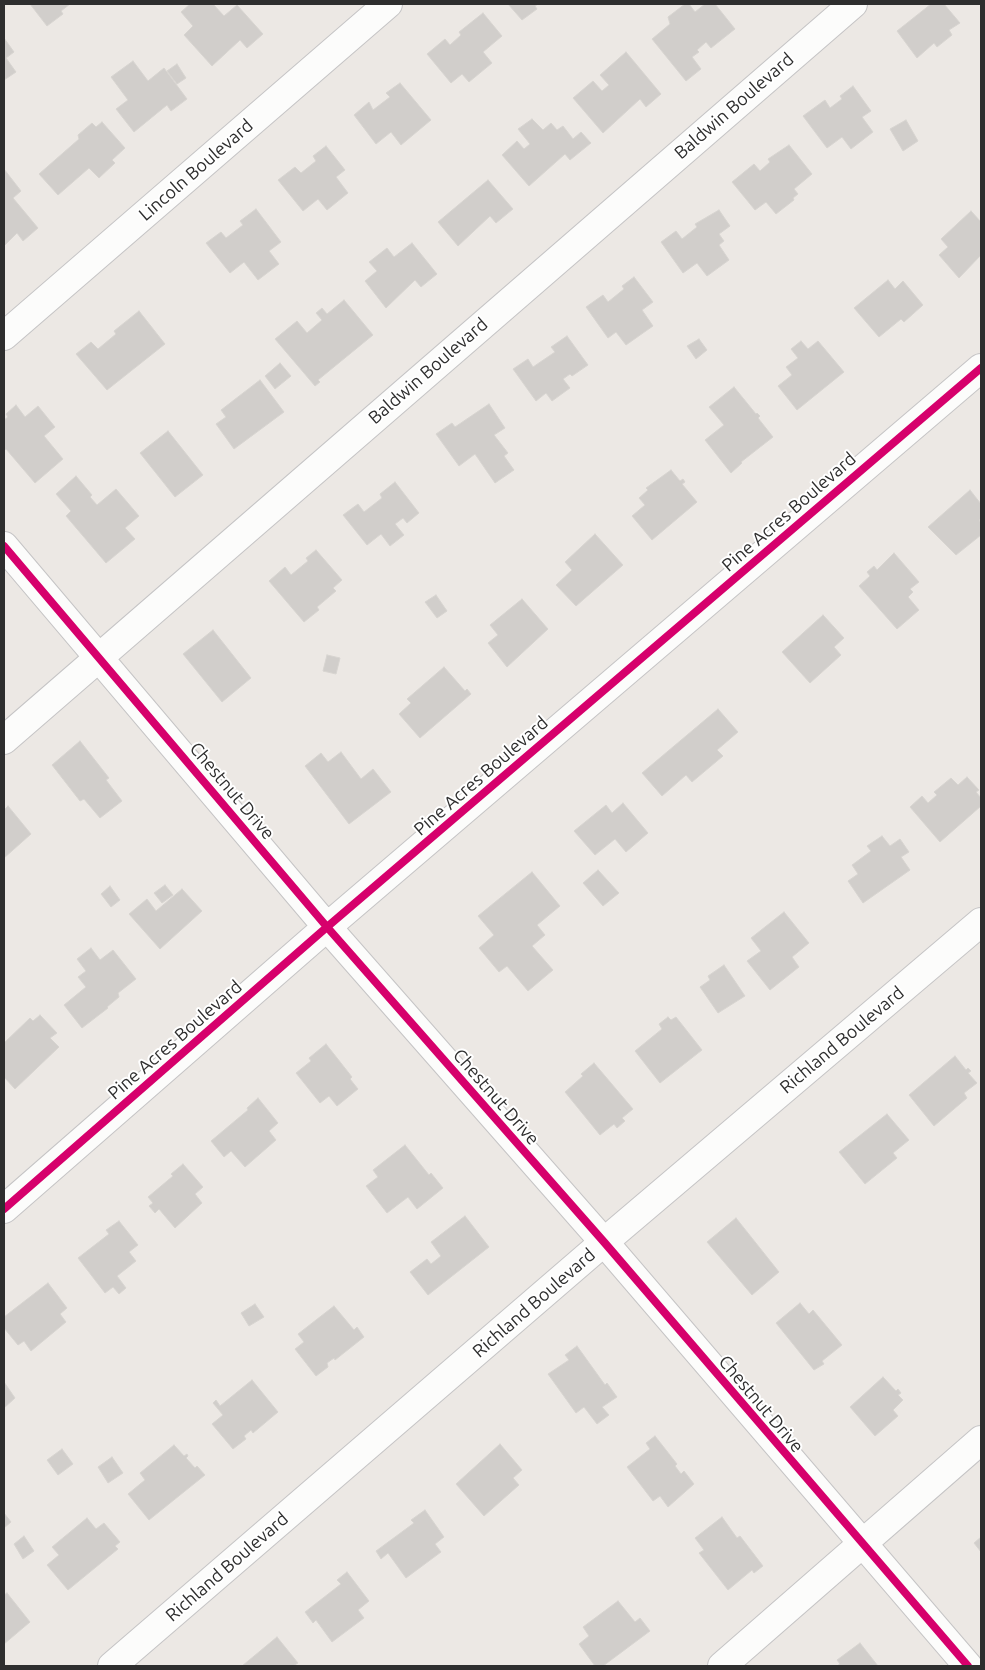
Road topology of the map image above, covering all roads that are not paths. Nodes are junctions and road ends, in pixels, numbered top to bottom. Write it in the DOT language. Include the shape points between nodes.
graph roads {
  1 [pos="388,4"];
  2 [pos="853,4"];
  3 [pos="4,336"];
  4 [pos="981,368"];
  5 [pos="4,546"];
  6 [pos="98,656"];
  7 [pos="4,740"];
  8 [pos="981,922"];
  9 [pos="327,927"];
  10 [pos="4,1209"];
  11 [pos="604,1242"];
  12 [pos="981,1440"];
  13 [pos="861,1544"];
  14 [pos="112,1666"];
  15 [pos="722,1666"];
  16 [pos="968,1666"];
  1 -- 3 [label="street, Lincoln Boulevard"];
  2 -- 6 [label="street, Baldwin Boulevard"];
  4 -- 9 [label="street, Pine Acres Boulevard"];
  5 -- 6 [label="street, Chestnut Drive"];
  6 -- 7 [label="street, Baldwin Boulevard"];
  6 -- 9 [label="street, Chestnut Drive"];
  8 -- 11 [label="street, Richland Boulevard"];
  9 -- 10 [label="street, Pine Acres Boulevard"];
  9 -- 11 [label="street, Chestnut Drive"];
  11 -- 13 [label="street, Chestnut Drive"];
  11 -- 14 [label="street, Richland Boulevard"];
  12 -- 13 [label="street"];
  13 -- 15 [label="street"];
  13 -- 16 [label="street, Chestnut Drive"];
}
